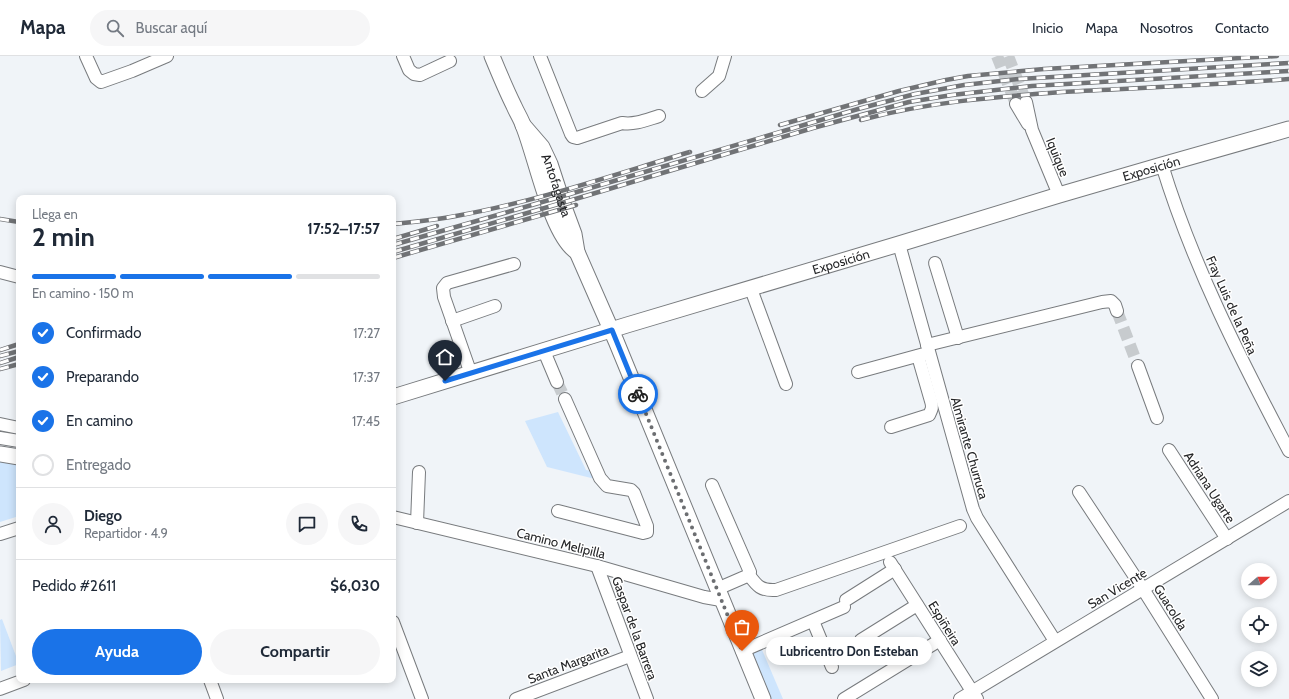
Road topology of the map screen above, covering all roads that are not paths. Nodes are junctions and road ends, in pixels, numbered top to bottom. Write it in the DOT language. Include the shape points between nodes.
graph roads {
  1 [pos="86,56"];
  2 [pos="167,56"];
  3 [pos="403,56"];
  4 [pos="492,56"];
  5 [pos="540,56"];
  6 [pos="725,56"];
  7 [pos="450,61"];
  8 [pos="702,92"];
  9 [pos="1021,103"];
  10 [pos="659,116"];
  11 [pos="1289,129"];
  12 [pos="1162,164"];
  13 [pos="1059,195"];
  14 [pos="899,244"];
  15 [pos="935,263"];
  16 [pos="514,264"];
  17 [pos="0,272"];
  18 [pos="16,276"];
  19 [pos="751,289"];
  20 [pos="496,306"];
  21 [pos="1117,312"];
  22 [pos="452,321"];
  23 [pos="612,330"];
  24 [pos="958,338"];
  25 [pos="544,351"];
  26 [pos="925,351"];
  27 [pos="1138,366"];
  28 [pos="858,372"];
  29 [pos="471,374"];
  30 [pos="557,382"];
  31 [pos="786,384"];
  32 [pos="396,396"];
  33 [pos="565,399"];
  34 [pos="1157,418"];
  35 [pos="0,424"];
  36 [pos="16,427"];
  37 [pos="891,427"];
  38 [pos="0,438"];
  39 [pos="16,441"];
  40 [pos="1169,450"];
  41 [pos="1289,451"];
  42 [pos="0,454"];
  43 [pos="16,457"];
  44 [pos="419,472"];
  45 [pos="712,485"];
  46 [pos="1079,492"];
  47 [pos="1289,502"];
  48 [pos="558,511"];
  49 [pos="396,518"];
  50 [pos="417,523"];
  51 [pos="960,526"];
  52 [pos="16,529"];
  53 [pos="0,534"];
  54 [pos="1227,539"];
  55 [pos="597,566"];
  56 [pos="749,575"];
  57 [pos="1143,588"];
  58 [pos="719,594"];
  59 [pos="917,605"];
  60 [pos="813,621"];
  61 [pos="396,630"];
  62 [pos="861,640"];
  63 [pos="940,640"];
  64 [pos="1055,641"];
  65 [pos="742,651"];
  66 [pos="630,656"];
  67 [pos="832,667"];
  68 [pos="16,683"];
  69 [pos="211,683"];
  70 [pos="0,689"];
  71 [pos="974,695"];
  72 [pos="216,699"];
  73 [pos="422,699"];
  74 [pos="516,699"];
  75 [pos="646,699"];
  76 [pos="762,699"];
  77 [pos="844,699"];
  78 [pos="960,699"];
  79 [pos="1212,699"];
  1 -- 2 [label="street" via="96,78 101,82"];
  3 -- 7 [label="street" via="409,70 420,75"];
  4 -- 23 [label="main road, Antofagasta" via="523,125 554,218 565,241 577,252"];
  5 -- 10 [label="street" via="573,137"];
  6 -- 8 [label="street" via="719,76"];
  9 -- 13 [label="street, Iquique" via="1023,117 1032,130"];
  11 -- 12 [label="main road, Exposición"];
  12 -- 13 [label="main road, Exposición"];
  12 -- 41 [label="street, Fray Luis de la Peña" via="1214,303"];
  13 -- 14 [label="main road, Exposición"];
  14 -- 19 [label="main road, Exposición"];
  14 -- 26 [label="street, Almirante Churruca"];
  15 -- 24 [label="street"];
  16 -- 22 [label="street" via="447,283 443,288 444,297"];
  17 -- 18 [label="street"];
  19 -- 23 [label="main road, Exposición"];
  19 -- 31 [label="street"];
  20 -- 22 [label="street"];
  21 -- 24 [label="street" via="1111,301 1102,302"];
  22 -- 29 [label="street"];
  23 -- 25 [label="main road, Exposición"];
  23 -- 58 [label="main road, Antofagasta"];
  24 -- 26 [label="street"];
  25 -- 29 [label="main road, Exposición"];
  25 -- 30 [label="street"];
  26 -- 28 [label="street"];
  26 -- 37 [label="street" via="933,406 930,415"];
  26 -- 64 [label="street, Almirante Churruca" via="977,518"];
  27 -- 34 [label="street"];
  29 -- 32 [label="main road, Exposición"];
  33 -- 48 [label="street" via="600,478 607,486 631,490 634,493 647,532"];
  35 -- 36 [label="street"];
  38 -- 39 [label="street"];
  40 -- 54 [label="street, Adriana Ugarte"];
  42 -- 43 [label="main road"];
  44 -- 50 [label="street"];
  45 -- 56 [label="street"];
  46 -- 57 [label="street, Guacolda"];
  47 -- 54 [label="street, San Vicente"];
  49 -- 50 [label="street, Camino Melipilla"];
  50 -- 55 [label="street, Camino Melipilla"];
  51 -- 56 [label="street" via="776,590 764,590"];
  52 -- 53 [label="street"];
  54 -- 57 [label="street, San Vicente"];
  55 -- 58 [label="street, Camino Melipilla" via="704,598"];
  55 -- 66 [label="street, Gaspar de la Barrera"];
  56 -- 58 [label="street"];
  57 -- 64 [label="street, San Vicente"];
  57 -- 79 [label="street, Guacolda"];
  58 -- 65 [label="main road, Antofagasta"];
  59 -- 60 [label="street, Espiñeira" via="893,565 845,604"];
  59 -- 62 [label="street"];
  59 -- 63 [label="street, Espiñeira"];
  60 -- 65 [label="street"];
  60 -- 67 [label="street"];
  61 -- 73 [label="street"];
  63 -- 71 [label="street, Espiñeira"];
  63 -- 77 [label="street"];
  64 -- 71 [label="street, San Vicente"];
  65 -- 76 [label="main road, Antofagasta"];
  66 -- 74 [label="street, Santa Margarita"];
  66 -- 75 [label="street, Gaspar de la Barrera"];
  68 -- 70 [label="street"];
  69 -- 72 [label="street"];
  71 -- 78 [label="street, San Vicente"];
}
